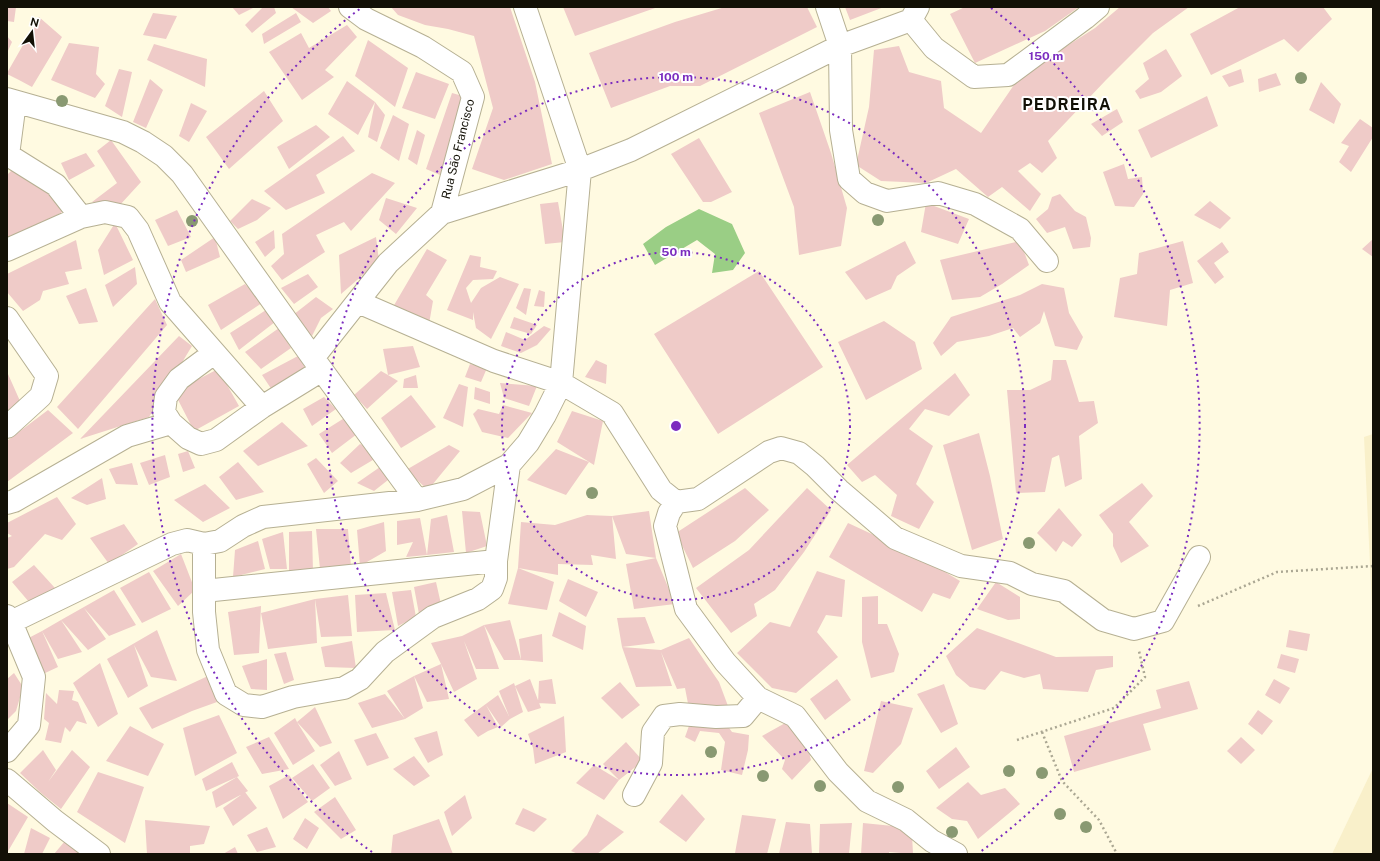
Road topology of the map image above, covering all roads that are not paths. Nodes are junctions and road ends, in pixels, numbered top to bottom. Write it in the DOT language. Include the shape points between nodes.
graph roads {
  1 [pos="350,7"];
  2 [pos="526,7"];
  3 [pos="827,7"];
  4 [pos="1098,7"];
  5 [pos="914,13"];
  6 [pos="840,46"];
  7 [pos="11,100"];
  8 [pos="8,155"];
  9 [pos="580,170"];
  10 [pos="442,213"];
  11 [pos="82,217"];
  12 [pos="7,250"];
  13 [pos="1047,261"];
  14 [pos="358,302"];
  15 [pos="7,318"];
  16 [pos="214,353"];
  17 [pos="318,364"];
  18 [pos="561,383"];
  19 [pos="262,407"];
  20 [pos="171,423"];
  21 [pos="7,427"];
  22 [pos="509,466"];
  23 [pos="417,500"];
  24 [pos="676,502"];
  25 [pos="7,503"];
  26 [pos="204,544"];
  27 [pos="1199,557"];
  28 [pos="496,561"];
  29 [pos="204,592"];
  30 [pos="8,621"];
  31 [pos="758,698"];
  32 [pos="7,751"];
  33 [pos="7,780"];
  34 [pos="634,795"];
  35 [pos="100,854"];
  36 [pos="956,854"];
  1 -- 10 [label="street, Rua São Francisco" via="366,19 422,47 462,72 470,89 473,97"];
  2 -- 9 [label="street"];
  3 -- 6 [label="street"];
  4 -- 5 [label="street" via="1008,75 974,77 934,48"];
  5 -- 6 [label="street"];
  6 -- 9 [label="street" via="631,150"];
  6 -- 13 [label="street" via="841,130 849,179 865,193 887,201 938,193 975,204 1020,229"];
  7 -- 8 [label="street"];
  7 -- 17 [label="street" via="123,132 164,156 182,174"];
  8 -- 11 [label="street" via="56,185"];
  9 -- 10 [label="street"];
  9 -- 18 [label="street"];
  10 -- 14 [label="street" via="388,263"];
  11 -- 12 [label="street"];
  11 -- 16 [label="street" via="105,212 128,217 138,230 170,302"];
  14 -- 17 [label="street"];
  14 -- 18 [label="street" via="494,361"];
  15 -- 21 [label="street" via="46,376 41,396"];
  16 -- 19 [label="street"];
  16 -- 20 [label="street" via="179,379 166,397 164,412"];
  17 -- 19 [label="street"];
  17 -- 23 [label="street"];
  18 -- 22 [label="street" via="528,443"];
  18 -- 24 [label="street" via="612,413 661,490"];
  19 -- 20 [label="street" via="216,440 201,444 188,438"];
  20 -- 25 [label="street" via="127,436"];
  22 -- 23 [label="street" via="463,489"];
  22 -- 28 [label="street"];
  23 -- 26 [label="street" via="262,517 220,541"];
  24 -- 27 [label="street" via="698,499 769,452 782,448 799,453 895,538 961,566 1010,573 1032,584 1064,591 1103,620 1134,630 1163,621"];
  24 -- 31 [label="street" via="665,526 686,610 724,662"];
  26 -- 29 [label="street"];
  26 -- 30 [label="street" via="187,540 172,544"];
  28 -- 29 [label="street"];
  28 -- 29 [label="street" via="496,578 492,589 478,599 433,617 385,652 360,679 344,688 293,697 262,707 244,705 226,694 208,650"];
  30 -- 32 [label="street" via="34,677 29,725"];
  31 -- 34 [label="street" via="743,716 664,716 653,732 651,763"];
  31 -- 36 [label="street" via="796,716 838,772 867,801 906,820 932,841"];
  33 -- 35 [label="street" via="55,821"];
}
